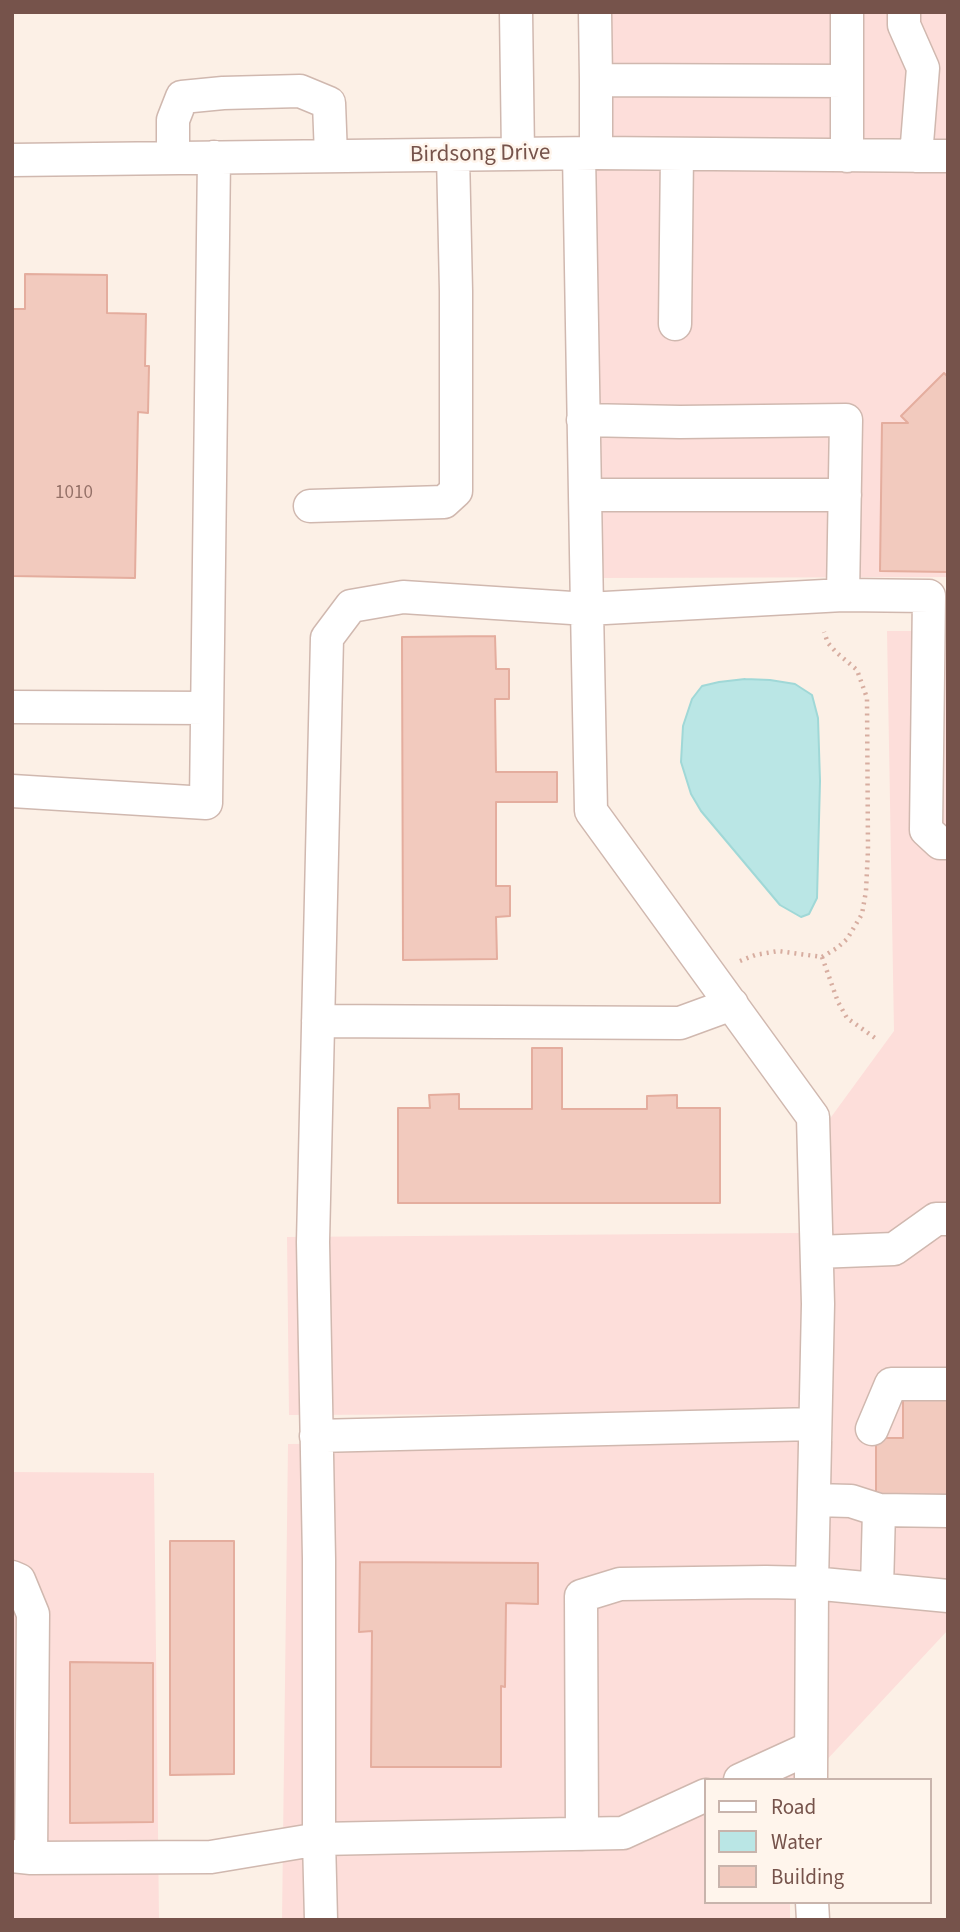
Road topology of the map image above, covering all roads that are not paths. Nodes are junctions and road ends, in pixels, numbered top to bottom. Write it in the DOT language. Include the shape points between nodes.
graph roads {
  1 [pos="516,12"];
  2 [pos="595,12"];
  3 [pos="847,12"];
  4 [pos="904,12"];
  5 [pos="936,68"];
  6 [pos="596,80"];
  7 [pos="847,82"];
  8 [pos="518,154"];
  9 [pos="587,154"];
  10 [pos="677,154"];
  11 [pos="453,155"];
  12 [pos="331,156"];
  13 [pos="848,156"];
  14 [pos="916,156"];
  15 [pos="948,156"];
  16 [pos="214,157"];
  17 [pos="173,158"];
  18 [pos="12,160"];
  19 [pos="675,324"];
  20 [pos="583,420"];
  21 [pos="585,495"];
  22 [pos="845,495"];
  23 [pos="310,506"];
  24 [pos="843,595"];
  25 [pos="939,596"];
  26 [pos="587,608"];
  27 [pos="12,707"];
  28 [pos="207,708"];
  29 [pos="12,791"];
  30 [pos="948,843"];
  31 [pos="732,1004"];
  32 [pos="318,1021"];
  33 [pos="948,1219"];
  34 [pos="817,1252"];
  35 [pos="948,1384"];
  36 [pos="815,1424"];
  37 [pos="872,1429"];
  38 [pos="316,1436"];
  39 [pos="814,1500"];
  40 [pos="879,1510"];
  41 [pos="948,1511"];
  42 [pos="12,1577"];
  43 [pos="812,1583"];
  44 [pos="877,1589"];
  45 [pos="948,1596"];
  46 [pos="810,1748"];
  47 [pos="744,1778"];
  48 [pos="811,1778"];
  49 [pos="704,1796"];
  50 [pos="582,1834"];
  51 [pos="319,1839"];
  52 [pos="21,1857"];
  53 [pos="321,1920"];
  1 -- 8 [label="street"];
  2 -- 6 [label="street"];
  3 -- 7 [label="street"];
  4 -- 5 [label="street" via="904,24"];
  5 -- 14 [label="street"];
  6 -- 7 [label="street"];
  6 -- 9 [label="street"];
  7 -- 13 [label="street"];
  8 -- 9 [label="street, Birdsong Drive"];
  8 -- 11 [label="street, Birdsong Drive"];
  9 -- 10 [label="street, Birdsong Drive"];
  9 -- 20 [label="street"];
  10 -- 13 [label="street, Birdsong Drive"];
  10 -- 19 [label="street"];
  11 -- 12 [label="street, Birdsong Drive"];
  11 -- 23 [label="street" via="456,491 444,502"];
  12 -- 16 [label="street, Birdsong Drive"];
  12 -- 17 [label="street" via="329,103 300,91 182,97 173,120"];
  13 -- 14 [label="street, Birdsong Drive"];
  14 -- 15 [label="street, Birdsong Drive"];
  16 -- 17 [label="street, Birdsong Drive"];
  16 -- 28 [label="street"];
  17 -- 18 [label="street, Birdsong Drive"];
  20 -- 21 [label="street"];
  20 -- 22 [label="street" via="846,420"];
  21 -- 22 [label="street"];
  21 -- 26 [label="street"];
  22 -- 24 [label="street"];
  24 -- 25 [label="street"];
  24 -- 26 [label="street"];
  25 -- 30 [label="street" via="926,830 940,843"];
  26 -- 31 [label="street" via="592,811"];
  26 -- 32 [label="street" via="403,597 351,606 327,638"];
  27 -- 28 [label="street"];
  28 -- 29 [label="street" via="206,803"];
  31 -- 32 [label="street" via="680,1023"];
  31 -- 34 [label="street" via="813,1117"];
  32 -- 38 [label="street" via="313,1242"];
  33 -- 34 [label="street" via="936,1219 894,1249"];
  34 -- 36 [label="street"];
  35 -- 37 [label="street" via="891,1384"];
  36 -- 38 [label="street"];
  36 -- 39 [label="street"];
  38 -- 51 [label="street"];
  39 -- 40 [label="street" via="851,1501"];
  39 -- 43 [label="street"];
  40 -- 41 [label="street"];
  40 -- 44 [label="street"];
  42 -- 52 [label="street" via="19,1580 33,1614"];
  43 -- 44 [label="street"];
  43 -- 46 [label="street"];
  43 -- 50 [label="street" via="620,1584 581,1597"];
  44 -- 45 [label="street"];
  46 -- 47 [label="street"];
  46 -- 48 [label="street"];
  49 -- 50 [label="street" via="623,1833"];
  50 -- 51 [label="street"];
  51 -- 52 [label="street" via="211,1857"];
  51 -- 53 [label="street"];
}
